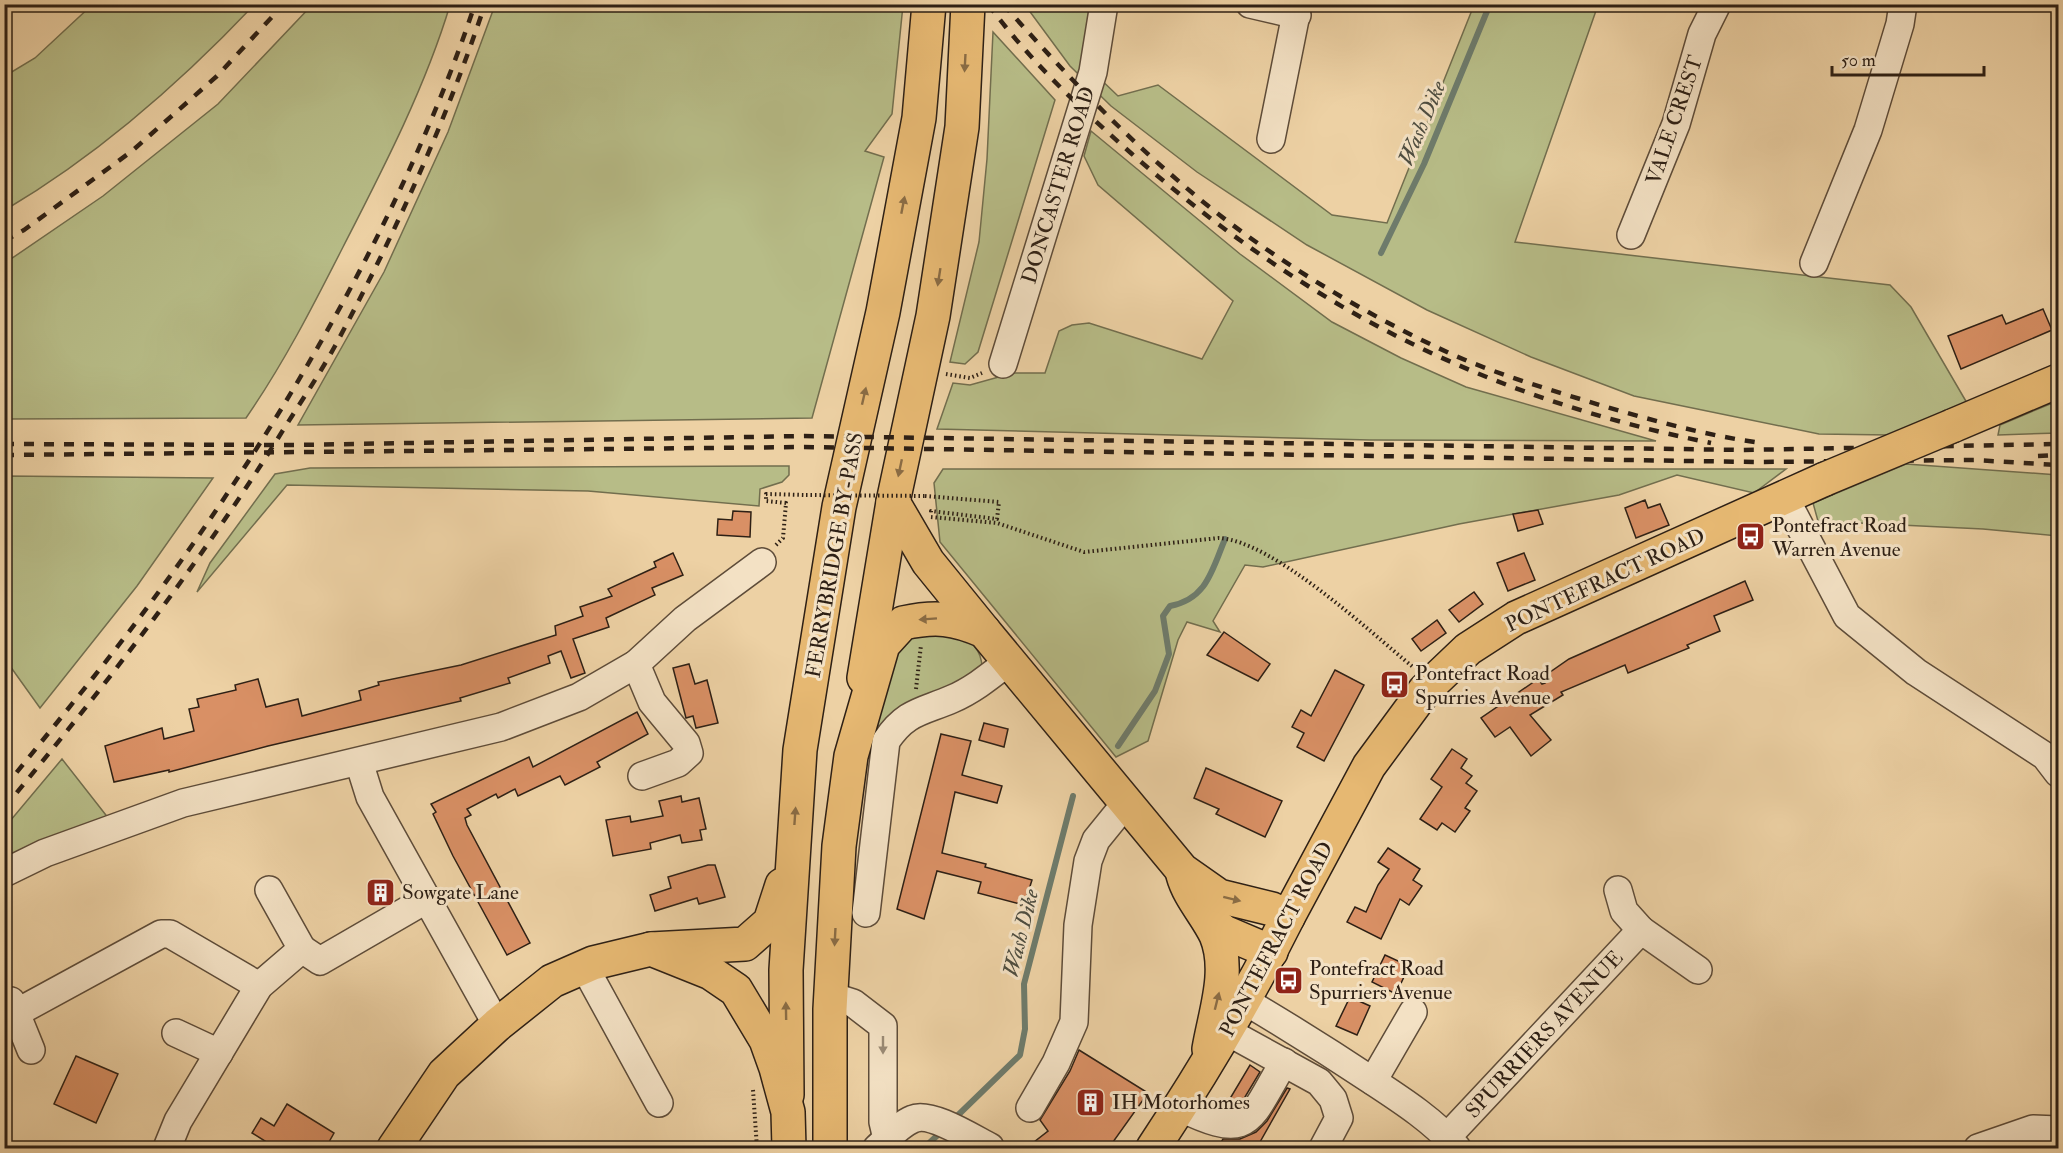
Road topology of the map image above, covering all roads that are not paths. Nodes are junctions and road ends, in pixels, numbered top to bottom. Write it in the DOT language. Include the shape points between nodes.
graph roads {
  1 [pos="929,4"];
  2 [pos="968,4"];
  3 [pos="1104,4"];
  4 [pos="1250,4"];
  5 [pos="1717,4"];
  6 [pos="1903,4"];
  7 [pos="1298,10"];
  8 [pos="1271,139"];
  9 [pos="1631,235"];
  10 [pos="1814,263"];
  11 [pos="1003,364"];
  12 [pos="2058,381"];
  13 [pos="915,496"];
  14 [pos="1785,498"];
  15 [pos="762,562"];
  16 [pos="984,631"];
  17 [pos="1008,662"];
  18 [pos="636,664"];
  19 [pos="851,756"];
  20 [pos="360,762"];
  21 [pos="2058,773"];
  22 [pos="642,776"];
  23 [pos="1126,803"];
  24 [pos="793,855"];
  25 [pos="1182,870"];
  26 [pos="4,873"];
  27 [pos="269,890"];
  28 [pos="1618,890"];
  29 [pos="427,899"];
  30 [pos="866,913"];
  31 [pos="1288,916"];
  32 [pos="1207,918"];
  33 [pos="1641,930"];
  34 [pos="302,949"];
  35 [pos="651,949"];
  36 [pos="1270,952"];
  37 [pos="584,966"];
  38 [pos="1704,975"];
  39 [pos="259,986"];
  40 [pos="831,996"];
  41 [pos="1245,1001"];
  42 [pos="1413,1012"];
  43 [pos="497,1025"];
  44 [pos="1228,1032"];
  45 [pos="176,1033"];
  46 [pos="31,1050"];
  47 [pos="219,1053"];
  48 [pos="1208,1059"];
  49 [pos="1284,1062"];
  50 [pos="1373,1081"];
  51 [pos="659,1102"];
  52 [pos="1179,1107"];
  53 [pos="1030,1108"];
  54 [pos="788,1112"];
  55 [pos="2058,1130"];
  56 [pos="1452,1143"];
  57 [pos="882,1144"];
  58 [pos="1162,1145"];
  59 [pos="990,1147"];
  60 [pos="167,1149"];
  61 [pos="394,1149"];
  62 [pos="789,1149"];
  63 [pos="830,1149"];
  64 [pos="1323,1149"];
  65 [pos="1978,1149"];
  24 -- 1 [label="main road, FERRYBRIDGE BY-PASS, one-way" via="800,750 837,519 883,312 919,118"];
  2 -- 13 [label="main road, one-way" via="962,127 933,316"];
  3 -- 11 [label="street, DONCASTER ROAD" via="1094,72"];
  4 -- 7 [label="street"];
  5 -- 9 [label="street, VALE CREST" via="1702,34 1676,124"];
  6 -- 10 [label="street" via="1868,130"];
  7 -- 8 [label="street"];
  12 -- 14 [label="main road, PONTEFRACT ROAD, bridge"];
  13 -- 16 [label="main road" via="928,562"];
  13 -- 19 [label="main road"];
  14 -- 21 [label="street" via="1847,616 1916,672 2045,756"];
  14 -- 31 [label="main road, PONTEFRACT ROAD" via="1516,618 1468,650 1425,690 1369,766"];
  15 -- 18 [label="street" via="685,619"];
  16 -- 17 [label="main road"];
  16 -- 19 [label="main road, one-way" via="957,620 903,623 884,645"];
  17 -- 23 [label="main road"];
  17 -- 30 [label="street" via="953,699 913,712 886,741"];
  18 -- 20 [label="street" via="579,697 501,727"];
  18 -- 22 [label="street" via="652,702 686,743 689,753 678,763"];
  19 -- 40 [label="main road, one-way" via="840,846"];
  20 -- 26 [label="street" via="183,803 45,853"];
  20 -- 29 [label="street" via="369,797"];
  23 -- 25 [label="main road"];
  23 -- 53 [label="street" via="1096,840 1088,861 1078,925 1074,1022"];
  24 -- 35 [label="main road" via="770,922 745,944"];
  54 -- 24 [label="main road, FERRYBRIDGE BY-PASS, one-way" via="786,970"];
  25 -- 31 [label="main road, one-way" via="1219,896"];
  25 -- 32 [label="main road" via="1186,887"];
  27 -- 34 [label="street"];
  28 -- 33 [label="street" via="1624,911"];
  29 -- 34 [label="street" via="320,960"];
  29 -- 43 [label="street"];
  31 -- 36 [label="main road, PONTEFRACT ROAD"];
  32 -- 36 [label="main road" via="1224,932"];
  48 -- 32 [label="main road, one-way" via="1222,982 1220,949"];
  33 -- 38 [label="street"];
  33 -- 56 [label="street, SPURRIERS AVENUE"];
  34 -- 39 [label="street"];
  35 -- 37 [label="main road"];
  35 -- 54 [label="main road" via="711,973 736,990 766,1040"];
  36 -- 41 [label="main road, PONTEFRACT ROAD"];
  37 -- 43 [label="main road" via="552,981"];
  37 -- 51 [label="street"];
  39 -- 46 [label="street" via="170,934 161,934 14,1007"];
  39 -- 47 [label="street"];
  40 -- 57 [label="street, one-way" via="853,1003 883,1026"];
  40 -- 63 [label="main road"];
  41 -- 44 [label="main road, PONTEFRACT ROAD"];
  41 -- 50 [label="street, SPURRIERS AVENUE"];
  42 -- 50 [label="street"];
  43 -- 61 [label="main road" via="444,1074"];
  44 -- 48 [label="main road, PONTEFRACT ROAD"];
  44 -- 49 [label="street"];
  45 -- 47 [label="street"];
  47 -- 60 [label="street" via="178,1121"];
  48 -- 52 [label="main road, PONTEFRACT ROAD"];
  49 -- 52 [label="street" via="1249,1120 1239,1125 1206,1120"];
  49 -- 64 [label="street" via="1319,1082 1333,1100 1339,1118"];
  50 -- 56 [label="street, SPURRIERS AVENUE"];
  52 -- 58 [label="main road, PONTEFRACT ROAD"];
  54 -- 62 [label="main road"];
  55 -- 65 [label="street" via="2033,1129"];
  57 -- 59 [label="street" via="913,1118 924,1117"];
}
